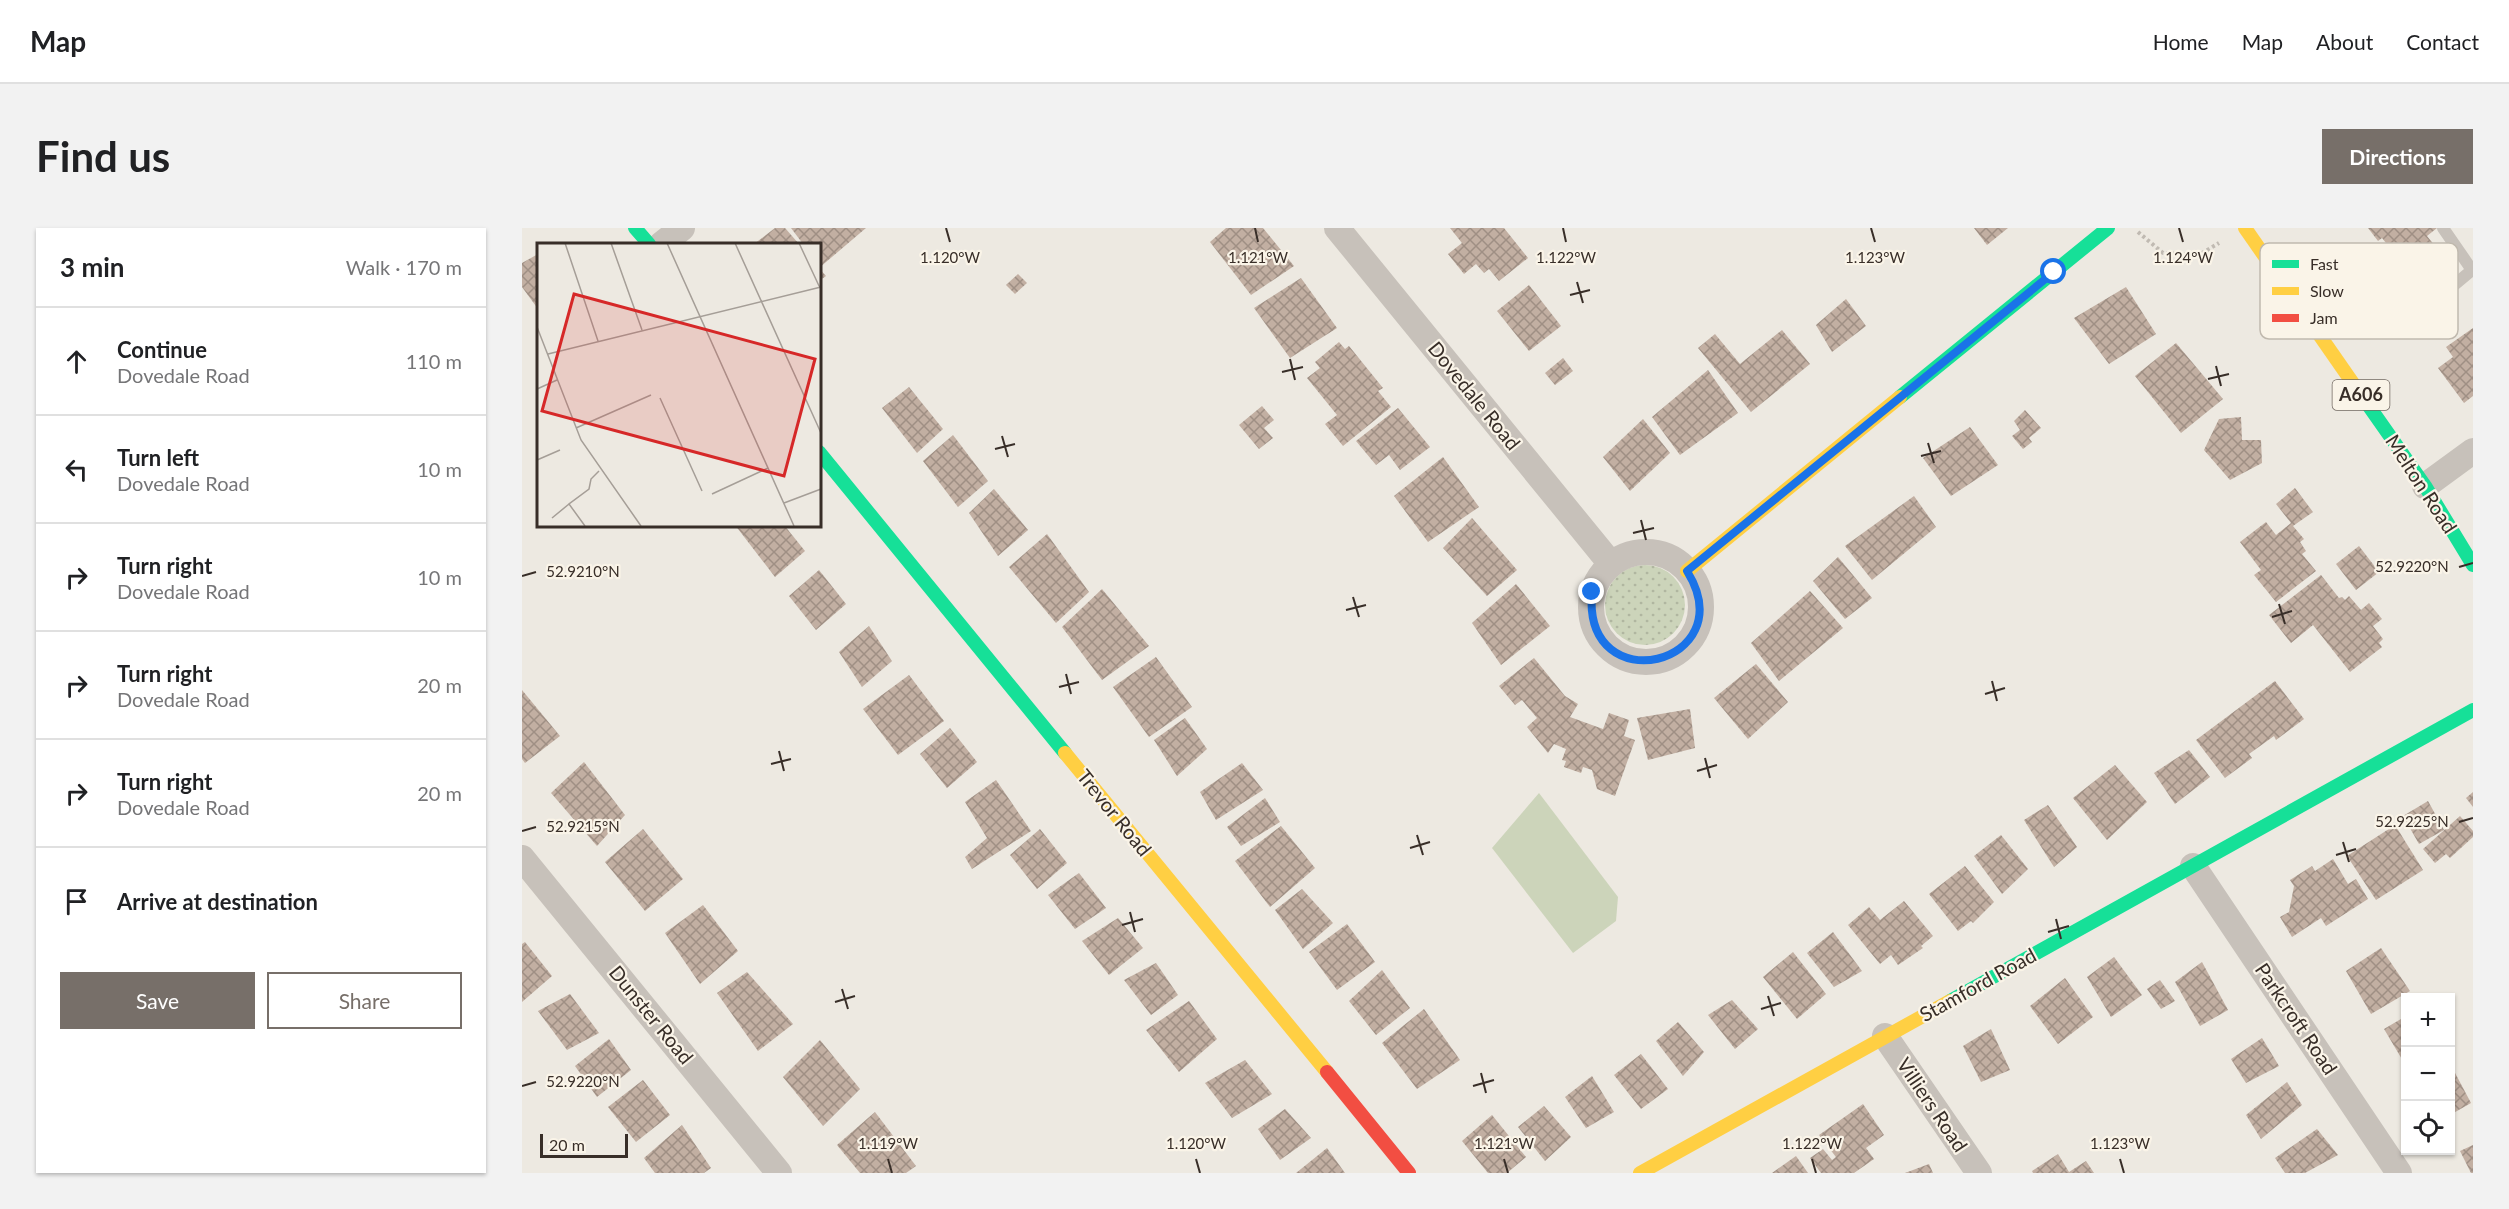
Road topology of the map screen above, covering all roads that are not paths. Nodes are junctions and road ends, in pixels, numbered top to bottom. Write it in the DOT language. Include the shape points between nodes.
graph roads {
  1 [pos="635,228"];
  2 [pos="682,228"];
  3 [pos="1337,228"];
  4 [pos="2108,228"];
  5 [pos="2244,228"];
  6 [pos="2443,228"];
  7 [pos="648,243"];
  8 [pos="663,243"];
  9 [pos="2453,243"];
  10 [pos="2458,250"];
  11 [pos="2260,251"];
  12 [pos="2458,282"];
  13 [pos="2322,339"];
  14 [pos="2473,451"];
  15 [pos="820,454"];
  16 [pos="2425,486"];
  17 [pos="1611,564"];
  18 [pos="2473,565"];
  19 [pos="1687,571"];
  20 [pos="2473,710"];
  21 [pos="522,858"];
  22 [pos="2193,866"];
  23 [pos="1886,1036"];
  24 [pos="779,1173"];
  25 [pos="1409,1173"];
  26 [pos="1640,1173"];
  27 [pos="1979,1173"];
  28 [pos="2399,1173"];
  1 -- 7 [label="street"];
  2 -- 8 [label="street"];
  3 -- 17 [label="street, Dovedale Road"];
  4 -- 19 [label="street"];
  5 -- 11 [label="street, Melton Road / A606"];
  6 -- 9 [label="lane"];
  10 -- 12 [label="lane" via="2472,270"];
  13 -- 16 [label="street, Melton Road / A606"];
  14 -- 16 [label="street"];
  15 -- 25 [label="street, Trevor Road"];
  16 -- 18 [label="street, Melton Road / A606"];
  17 -- 19 [label="street" via="1626,555 1659,553"];
  17 -- 19 [label="street" via="1592,592 1594,627 1616,653 1650,662 1682,649 1700,619 1701,602"];
  20 -- 22 [label="street, Stamford Road"];
  21 -- 24 [label="street, Dunster Road"];
  22 -- 23 [label="street, Stamford Road"];
  22 -- 28 [label="street, Parkcroft Road"];
  23 -- 26 [label="street, Stamford Road"];
  23 -- 27 [label="street, Villiers Road"];
}
